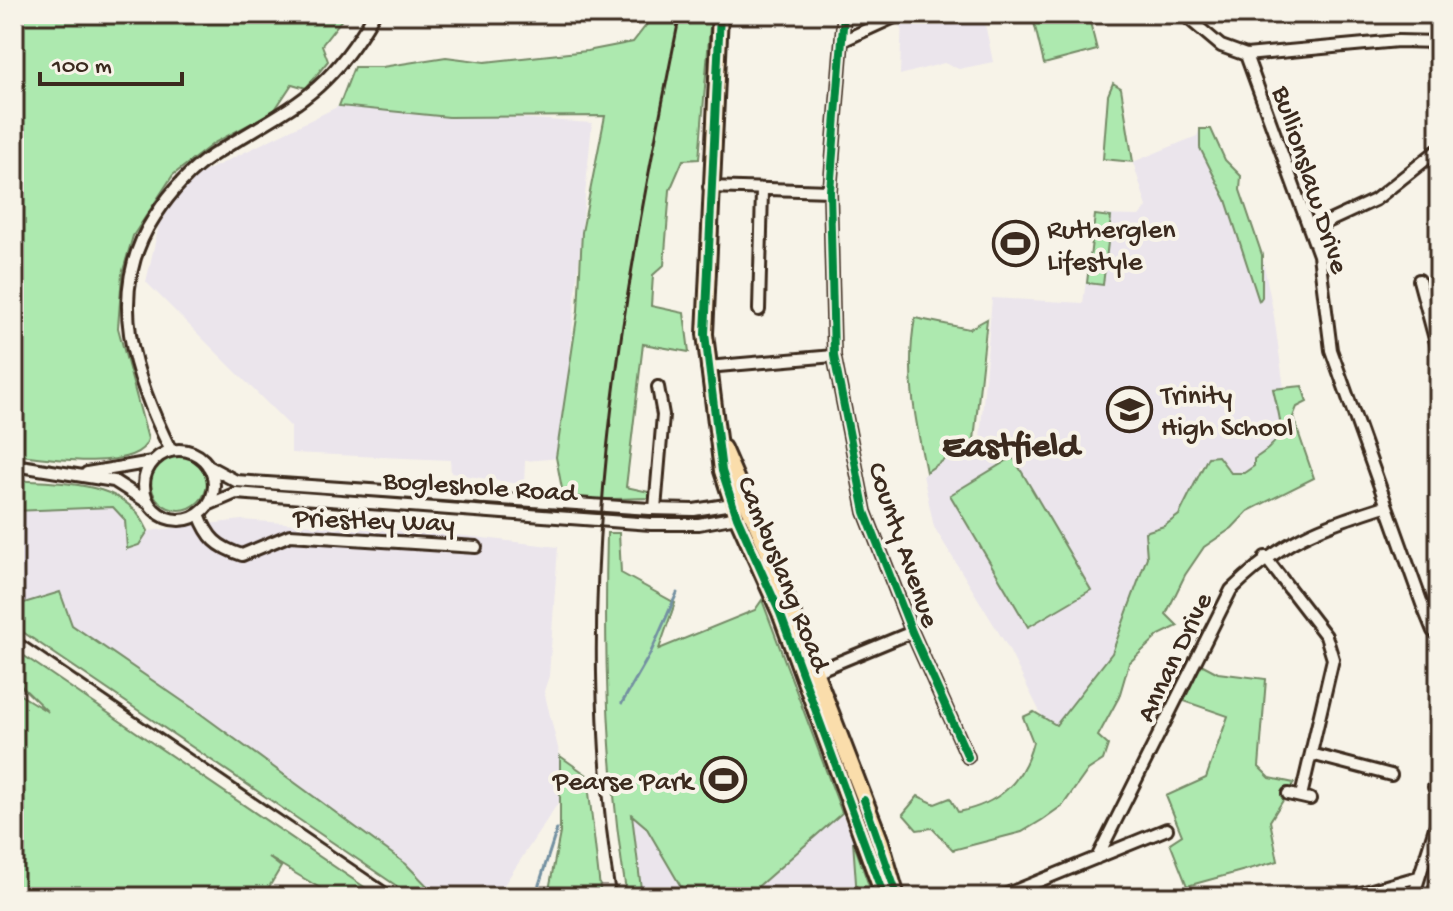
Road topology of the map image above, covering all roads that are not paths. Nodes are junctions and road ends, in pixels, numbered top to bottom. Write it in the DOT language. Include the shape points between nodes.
graph roads {
  1 [pos="374,14"];
  2 [pos="486,14"];
  3 [pos="495,14"];
  4 [pos="720,14"];
  5 [pos="844,14"];
  6 [pos="1183,14"];
  7 [pos="899,15"];
  8 [pos="842,41"];
  9 [pos="1439,42"];
  10 [pos="1246,55"];
  11 [pos="1437,155"];
  12 [pos="709,187"];
  13 [pos="762,191"];
  14 [pos="830,191"];
  15 [pos="1310,230"];
  16 [pos="1419,280"];
  17 [pos="759,310"];
  18 [pos="1439,354"];
  19 [pos="834,356"];
  20 [pos="707,367"];
  21 [pos="658,387"];
  22 [pos="171,451"];
  23 [pos="152,462"];
  24 [pos="14,465"];
  25 [pos="208,466"];
  26 [pos="78,474"];
  27 [pos="149,503"];
  28 [pos="208,505"];
  29 [pos="1385,506"];
  30 [pos="655,509"];
  31 [pos="741,509"];
  32 [pos="199,514"];
  33 [pos="476,547"];
  34 [pos="1265,557"];
  35 [pos="912,632"];
  36 [pos="1439,634"];
  37 [pos="808,675"];
  38 [pos="1311,754"];
  39 [pos="968,757"];
  40 [pos="1391,775"];
  41 [pos="1288,794"];
  42 [pos="1439,815"];
  43 [pos="1167,829"];
  44 [pos="1097,858"];
  45 [pos="1418,877"];
  46 [pos="884,897"];
  47 [pos="897,897"];
  48 [pos="1000,897"];
  49 [pos="1347,897"];
  50 [pos="1413,897"];
  1 -- 22 [label="street" via="326,82 276,120 211,157 182,181 145,230 129,281 126,316 142,385"];
  2 -- 3 [label="street"];
  4 -- 12 [label="main road"];
  5 -- 8 [label="street, County Avenue"];
  6 -- 10 [label="street" via="1221,46"];
  7 -- 8 [label="street"];
  8 -- 14 [label="street, County Avenue"];
  9 -- 10 [label="street"];
  10 -- 15 [label="street, Bullionslaw Drive"];
  11 -- 15 [label="street" via="1375,200"];
  12 -- 13 [label="street"];
  12 -- 20 [label="main road"];
  13 -- 14 [label="street"];
  13 -- 17 [label="street"];
  14 -- 19 [label="street, County Avenue"];
  15 -- 29 [label="street, Bullionslaw Drive" via="1324,284 1331,350"];
  16 -- 18 [label="street"];
  19 -- 20 [label="street"];
  19 -- 35 [label="street, County Avenue" via="865,512"];
  20 -- 31 [label="main road, Cambuslang Road" via="714,425"];
  21 -- 30 [label="street" via="663,415"];
  22 -- 23 [label="street"];
  22 -- 25 [label="street" via="192,453"];
  23 -- 26 [label="street"];
  23 -- 27 [label="street" via="144,482"];
  24 -- 26 [label="street"];
  25 -- 28 [label="street" via="214,485"];
  25 -- 30 [label="street, Bogleshole Road" via="236,481"];
  26 -- 27 [label="street" via="114,481"];
  27 -- 32 [label="street" via="156,512 178,520"];
  28 -- 31 [label="street, Bogleshole Road" via="236,493 651,524 699,524"];
  28 -- 32 [label="street"];
  29 -- 34 [label="street, Annan Drive" via="1300,535"];
  29 -- 36 [label="street, Bullionslaw Drive" via="1433,631"];
  30 -- 31 [label="street, Bogleshole Road"];
  31 -- 37 [label="main road, Cambuslang Road"];
  32 -- 33 [label="street, Priestley Way" via="206,534 220,549 242,555 290,535"];
  34 -- 38 [label="street" via="1326,636 1333,659"];
  34 -- 44 [label="street, Annan Drive" via="1231,590"];
  35 -- 37 [label="street"];
  35 -- 39 [label="street, County Avenue"];
  37 -- 46 [label="main road, Cambuslang Road"];
  37 -- 47 [label="main road" via="881,842"];
  38 -- 40 [label="street"];
  38 -- 41 [label="street" via="1306,798"];
  42 -- 45 [label="street"];
  43 -- 44 [label="street"];
  44 -- 48 [label="street"];
  45 -- 49 [label="street"];
  45 -- 50 [label="street"];
}
